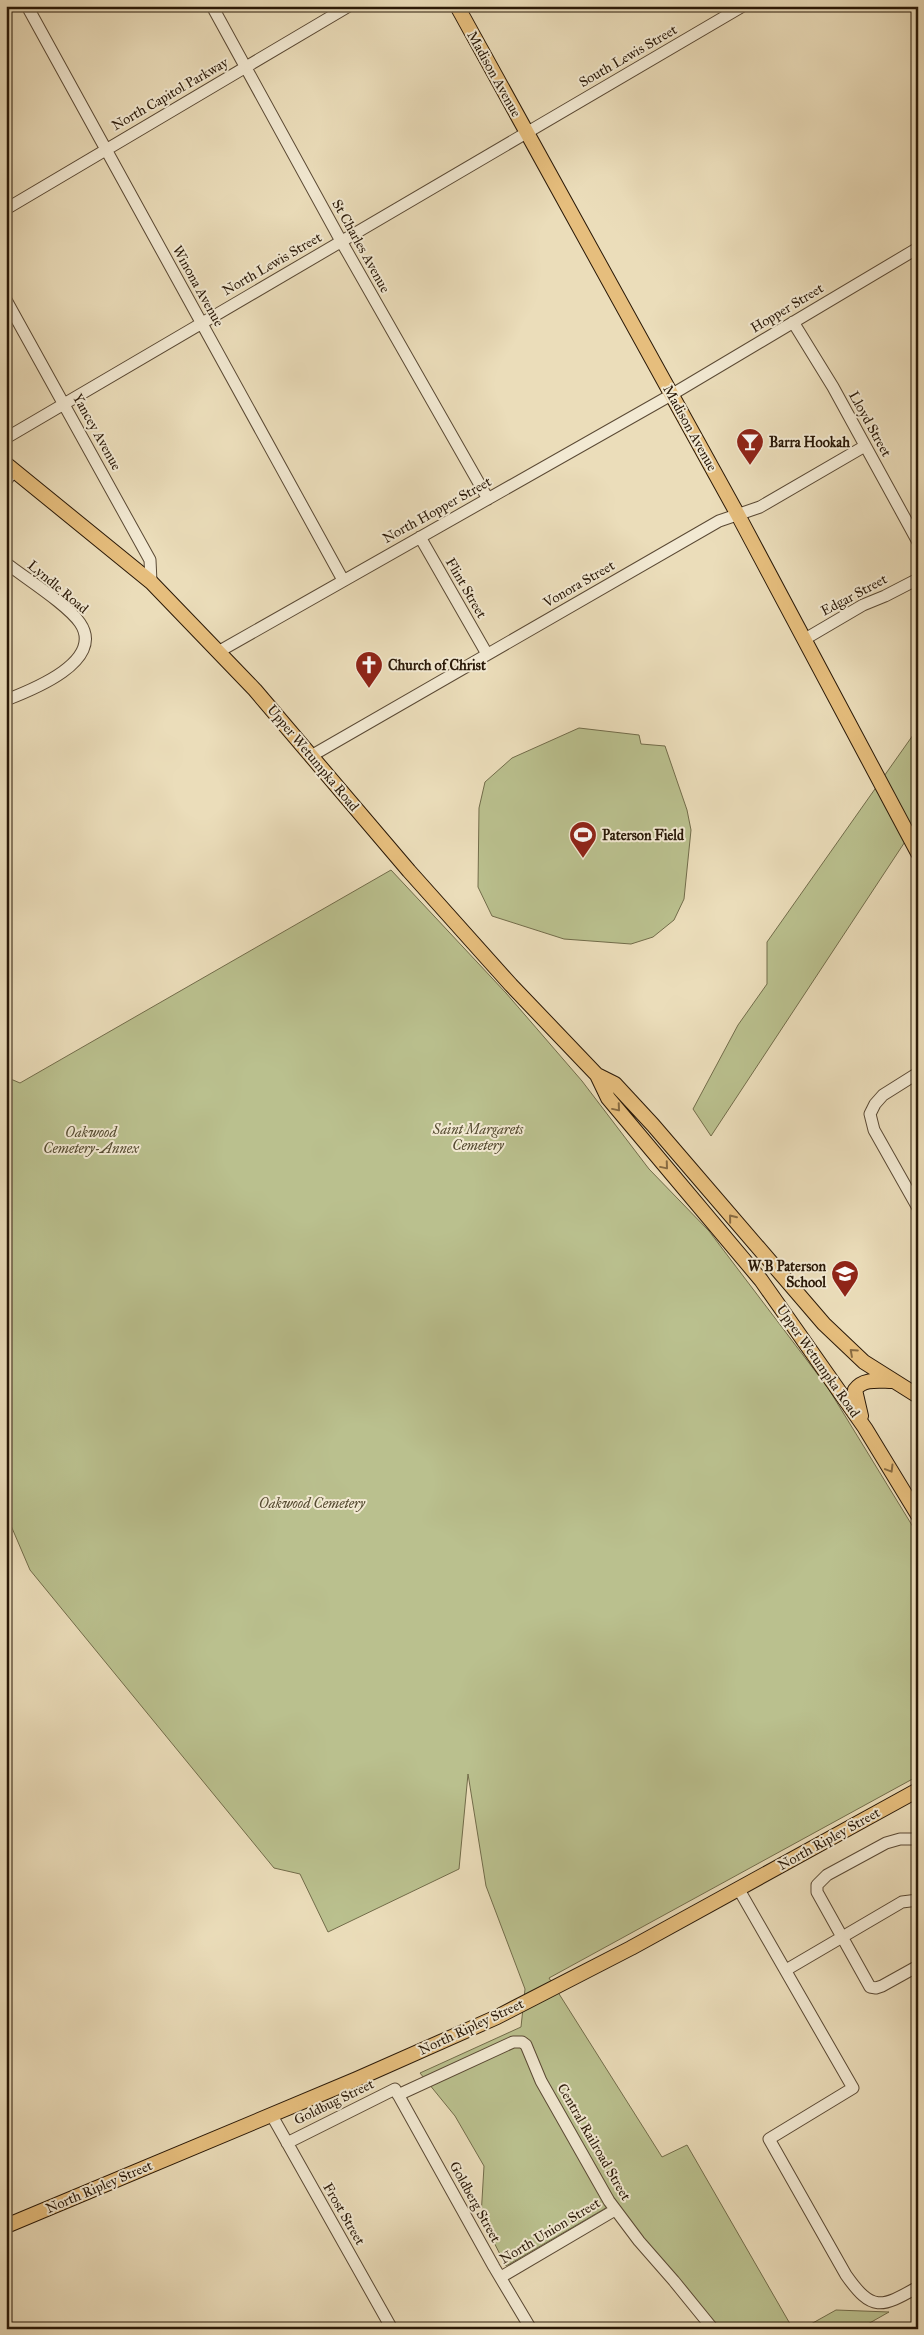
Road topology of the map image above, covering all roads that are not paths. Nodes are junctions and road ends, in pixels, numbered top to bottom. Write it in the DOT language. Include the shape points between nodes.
graph roads {
  1 [pos="27,6"];
  2 [pos="212,6"];
  3 [pos="349,6"];
  4 [pos="457,6"];
  5 [pos="743,6"];
  6 [pos="245,68"];
  7 [pos="527,132"];
  8 [pos="106,150"];
  9 [pos="6,208"];
  10 [pos="341,241"];
  11 [pos="918,248"];
  12 [pos="6,300"];
  13 [pos="793,322"];
  14 [pos="202,323"];
  15 [pos="671,395"];
  16 [pos="64,403"];
  17 [pos="6,438"];
  18 [pos="865,446"];
  19 [pos="9,472"];
  20 [pos="488,499"];
  21 [pos="738,515"];
  22 [pos="420,537"];
  23 [pos="918,542"];
  24 [pos="6,563"];
  25 [pos="918,579"];
  26 [pos="344,580"];
  27 [pos="151,582"];
  28 [pos="805,639"];
  29 [pos="218,652"];
  30 [pos="487,654"];
  31 [pos="6,700"];
  32 [pos="311,756"];
  33 [pos="917,847"];
  34 [pos="918,1073"];
  35 [pos="598,1075"];
  36 [pos="918,1208"];
  37 [pos="744,1233"];
  38 [pos="732,1245"];
  39 [pos="892,1381"];
  40 [pos="918,1396"];
  41 [pos="864,1428"];
  42 [pos="918,1514"];
  43 [pos="918,1790"];
  44 [pos="916,1839"];
  45 [pos="738,1888"];
  46 [pos="918,1900"];
  47 [pos="841,1938"];
  48 [pos="918,1966"];
  49 [pos="786,1970"];
  50 [pos="513,2042"];
  51 [pos="397,2092"];
  52 [pos="271,2114"];
  53 [pos="286,2143"];
  54 [pos="615,2210"];
  55 [pos="6,2226"];
  56 [pos="501,2277"];
  57 [pos="918,2287"];
  58 [pos="392,2329"];
  59 [pos="531,2329"];
  60 [pos="713,2329"];
  1 -- 8 [label="street, Winona Avenue"];
  2 -- 6 [label="street, St Charles Avenue"];
  3 -- 6 [label="street, North Capitol Parkway"];
  4 -- 7 [label="main road, Madison Avenue"];
  5 -- 7 [label="street, South Lewis Street"];
  6 -- 8 [label="street, North Capitol Parkway"];
  6 -- 10 [label="street, St Charles Avenue"];
  7 -- 10 [label="street, North Lewis Street"];
  7 -- 15 [label="main road, Madison Avenue"];
  8 -- 9 [label="street, North Capitol Parkway"];
  8 -- 14 [label="street, Winona Avenue"];
  10 -- 14 [label="street, North Lewis Street"];
  10 -- 20 [label="street, St Charles Avenue"];
  11 -- 13 [label="street, Hopper Street"];
  12 -- 16 [label="street, Yancey Avenue"];
  13 -- 15 [label="street, Hopper Street"];
  13 -- 18 [label="street, Lloyd Street"];
  14 -- 16 [label="street, North Lewis Street"];
  14 -- 26 [label="street, Winona Avenue"];
  15 -- 20 [label="street, North Hopper Street"];
  15 -- 21 [label="main road, Madison Avenue"];
  16 -- 17 [label="street, North Lewis Street"];
  16 -- 27 [label="street, Yancey Avenue" via="150,560"];
  18 -- 21 [label="street, Vonora Street" via="760,507"];
  18 -- 23 [label="street, Lloyd Street"];
  19 -- 27 [label="main road, Upper Wetumpka Road"];
  20 -- 22 [label="street, North Hopper Street"];
  21 -- 28 [label="main road, Madison Avenue"];
  21 -- 30 [label="street, Vonora Street" via="719,521"];
  22 -- 26 [label="street, North Hopper Street"];
  22 -- 30 [label="street, Flint Street"];
  24 -- 31 [label="street, Lyndle Road" via="75,617 86,637 80,657 67,669"];
  25 -- 28 [label="street, Edgar Street" via="863,605"];
  26 -- 29 [label="street, North Hopper Street"];
  27 -- 29 [label="main road, Upper Wetumpka Road"];
  28 -- 33 [label="main road, Madison Avenue" via="905,830"];
  29 -- 32 [label="main road, Upper Wetumpka Road"];
  30 -- 32 [label="street, Vonora Street"];
  32 -- 35 [label="main road, Upper Wetumpka Road" via="447,913"];
  34 -- 36 [label="street" via="883,1095 870,1114 874,1130"];
  37 -- 35 [label="main road, Upper Wetumpka Road, one-way" via="653,1125 615,1084"];
  35 -- 38 [label="main road, Upper Wetumpka Road, one-way" via="608,1098"];
  37 -- 38 [label="main road"];
  39 -- 37 [label="main road, Upper Wetumpka Road, one-way" via="864,1362 824,1324"];
  38 -- 41 [label="main road, Upper Wetumpka Road" via="767,1288"];
  39 -- 40 [label="main road, Upper Wetumpka Road"];
  39 -- 41 [label="main road" via="866,1382 855,1390"];
  41 -- 42 [label="main road, Upper Wetumpka Road, one-way"];
  43 -- 45 [label="main road, North Ripley Street"];
  44 -- 47 [label="street" via="886,1843 821,1879 817,1892"];
  45 -- 49 [label="street"];
  45 -- 52 [label="main road, North Ripley Street" via="551,1990 357,2079"];
  46 -- 47 [label="street" via="902,1902"];
  47 -- 48 [label="street" via="870,1987 882,1986"];
  47 -- 49 [label="street"];
  49 -- 57 [label="street" via="853,2088 769,2138 858,2293 869,2301 881,2303 892,2301"];
  50 -- 51 [label="street, Goldbug Street"];
  50 -- 54 [label="street, Central Railroad Street" via="526,2045 541,2081"];
  51 -- 53 [label="street, Goldbug Street"];
  51 -- 56 [label="street, Goldberg Street"];
  52 -- 53 [label="street, Frost Street"];
  52 -- 55 [label="main road, North Ripley Street"];
  53 -- 58 [label="street, Frost Street"];
  54 -- 56 [label="street, North Union Street"];
  54 -- 60 [label="street, Central Railroad Street"];
  56 -- 59 [label="street, Goldberg Street"];
}
